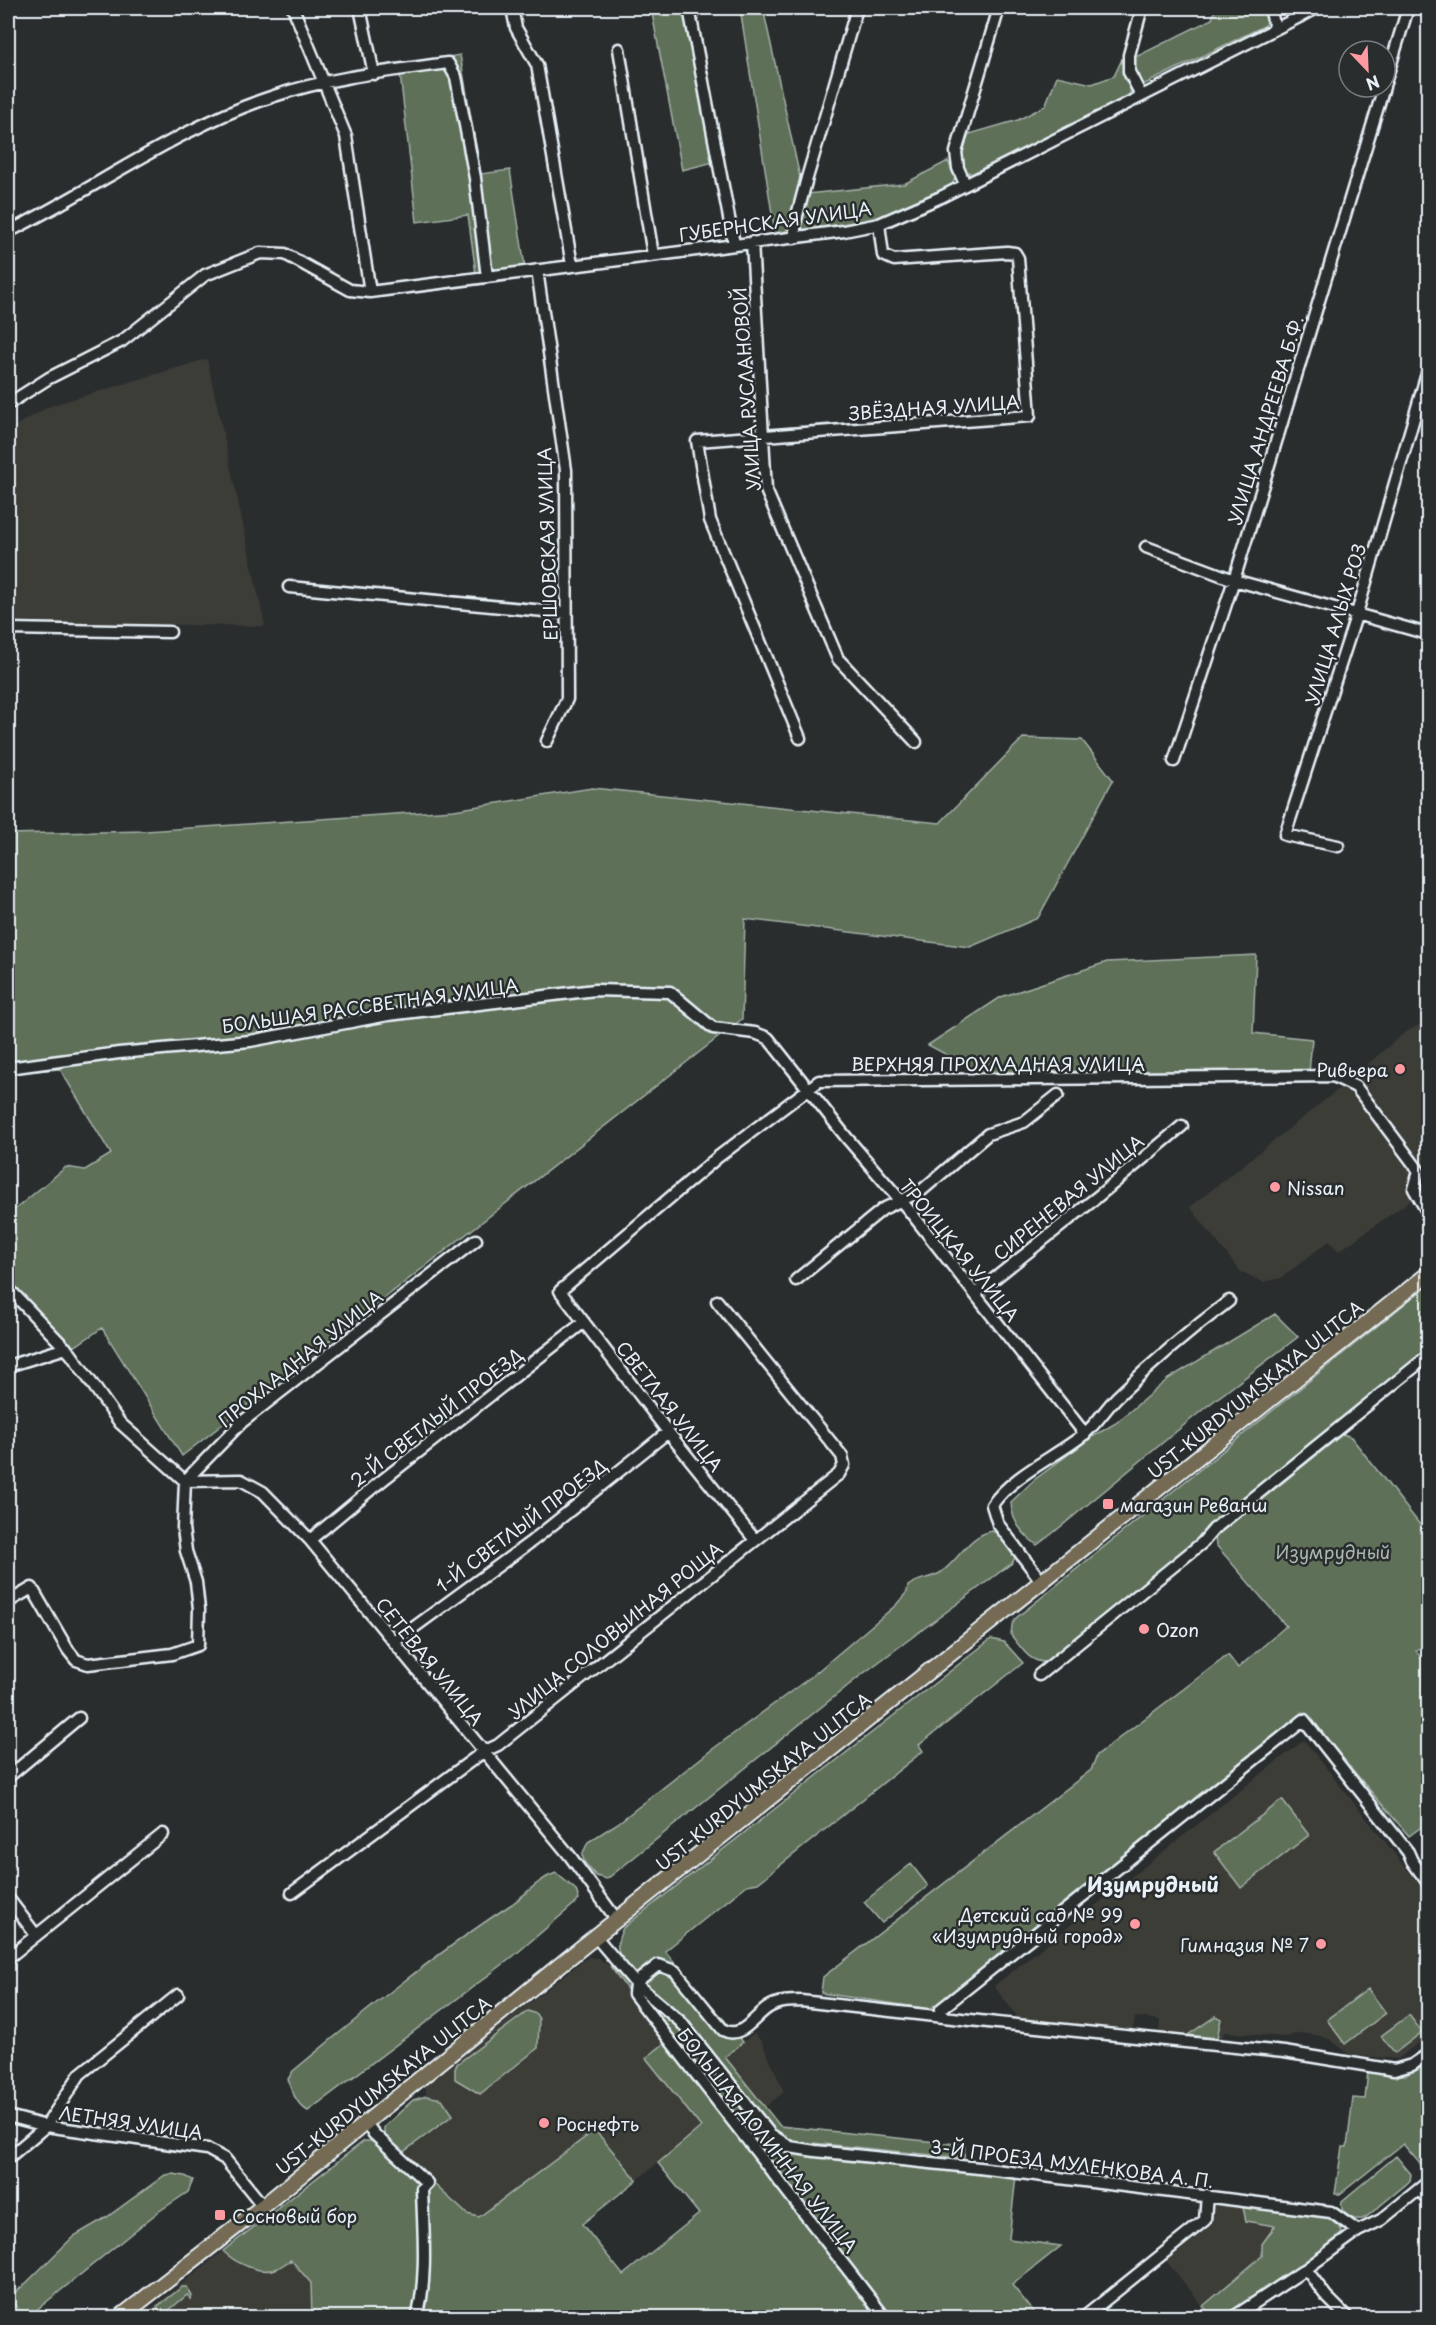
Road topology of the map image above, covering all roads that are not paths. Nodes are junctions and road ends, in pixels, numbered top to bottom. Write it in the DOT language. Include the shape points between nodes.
graph roads {
  1 [pos="293,8"];
  2 [pos="360,8"];
  3 [pos="512,8"];
  4 [pos="688,8"];
  5 [pos="857,8"];
  6 [pos="999,8"];
  7 [pos="1142,8"];
  8 [pos="1272,8"];
  9 [pos="1317,8"];
  10 [pos="1408,8"];
  11 [pos="1275,28"];
  12 [pos="1397,43"];
  13 [pos="619,49"];
  14 [pos="374,74"];
  15 [pos="322,81"];
  16 [pos="1141,95"];
  17 [pos="1380,99"];
  18 [pos="965,184"];
  19 [pos="879,224"];
  20 [pos="8,232"];
  21 [pos="795,238"];
  22 [pos="752,242"];
  23 [pos="734,244"];
  24 [pos="652,255"];
  25 [pos="572,265"];
  26 [pos="537,270"];
  27 [pos="487,277"];
  28 [pos="370,292"];
  29 [pos="1428,370"];
  30 [pos="8,404"];
  31 [pos="763,436"];
  32 [pos="1146,547"];
  33 [pos="1234,580"];
  34 [pos="289,587"];
  35 [pos="566,613"];
  36 [pos="1357,613"];
  37 [pos="8,629"];
  38 [pos="170,632"];
  39 [pos="1428,634"];
  40 [pos="800,738"];
  41 [pos="547,741"];
  42 [pos="916,742"];
  43 [pos="1174,761"];
  44 [pos="1338,846"];
  45 [pos="8,1068"];
  46 [pos="808,1089"];
  47 [pos="1058,1095"];
  48 [pos="1182,1126"];
  49 [pos="901,1201"];
  50 [pos="1428,1213"];
  51 [pos="476,1240"];
  52 [pos="1428,1274"];
  53 [pos="796,1280"];
  54 [pos="8,1288"];
  55 [pos="560,1291"];
  56 [pos="975,1294"];
  57 [pos="717,1300"];
  58 [pos="1229,1301"];
  59 [pos="584,1322"];
  60 [pos="66,1348"];
  61 [pos="1428,1356"];
  62 [pos="8,1366"];
  63 [pos="668,1432"];
  64 [pos="1085,1434"];
  65 [pos="185,1481"];
  66 [pos="310,1540"];
  67 [pos="755,1540"];
  68 [pos="1042,1581"];
  69 [pos="8,1602"];
  70 [pos="394,1642"];
  71 [pos="1040,1675"];
  72 [pos="79,1718"];
  73 [pos="483,1752"];
  74 [pos="8,1777"];
  75 [pos="164,1834"];
  76 [pos="1428,1883"];
  77 [pos="292,1893"];
  78 [pos="8,1898"];
  79 [pos="617,1920"];
  80 [pos="36,1935"];
  81 [pos="596,1937"];
  82 [pos="8,1958"];
  83 [pos="635,1983"];
  84 [pos="178,1995"];
  85 [pos="942,2016"];
  86 [pos="1428,2054"];
  87 [pos="8,2116"];
  88 [pos="365,2122"];
  89 [pos="46,2126"];
  90 [pos="778,2141"];
  91 [pos="8,2158"];
  92 [pos="1424,2185"];
  93 [pos="1207,2195"];
  94 [pos="1428,2199"];
  95 [pos="263,2206"];
  96 [pos="1358,2230"];
  97 [pos="1306,2269"];
  98 [pos="883,2315"];
  99 [pos="119,2318"];
  100 [pos="417,2318"];
  101 [pos="1083,2318"];
  102 [pos="1232,2318"];
  103 [pos="1348,2318"];
  1 -- 15 [label="street"];
  2 -- 14 [label="street"];
  3 -- 25 [label="street" via="516,28 537,65"];
  4 -- 23 [label="street"];
  5 -- 21 [label="street" via="795,223"];
  6 -- 18 [label="street" via="956,152"];
  7 -- 16 [label="street" via="1129,55 1129,72"];
  8 -- 11 [label="street"];
  9 -- 11 [label="street, ГУБЕРНСКАЯ УЛИЦА"];
  10 -- 12 [label="street, УЛИЦА АНДРЕЕВА Б.Ф."];
  11 -- 16 [label="street, ГУБЕРНСКАЯ УЛИЦА"];
  13 -- 24 [label="street"];
  14 -- 15 [label="street"];
  14 -- 27 [label="street" via="448,63 456,77 475,178"];
  15 -- 20 [label="street" via="272,96 188,131"];
  15 -- 28 [label="street" via="346,136"];
  16 -- 18 [label="street, ГУБЕРНСКАЯ УЛИЦА"];
  17 -- 33 [label="street, УЛИЦА АНДРЕЕВА Б.Ф."];
  18 -- 19 [label="street, ГУБЕРНСКАЯ УЛИЦА"];
  19 -- 21 [label="street, ГУБЕРНСКАЯ УЛИЦА"];
  19 -- 31 [label="street, ЗВЁЗДНАЯ УЛИЦА" via="883,255 894,260 1015,253 1030,416"];
  21 -- 22 [label="street, ГУБЕРНСКАЯ УЛИЦА"];
  22 -- 23 [label="street, ГУБЕРНСКАЯ УЛИЦА"];
  22 -- 31 [label="street, УЛИЦА РУСЛАНОВОЙ"];
  23 -- 24 [label="street, ГУБЕРНСКАЯ УЛИЦА"];
  24 -- 25 [label="street, ГУБЕРНСКАЯ УЛИЦА"];
  25 -- 26 [label="street, ГУБЕРНСКАЯ УЛИЦА"];
  26 -- 27 [label="street, ГУБЕРНСКАЯ УЛИЦА"];
  26 -- 35 [label="street, ЕРШОВСКАЯ УЛИЦА" via="566,470"];
  27 -- 28 [label="street, ГУБЕРНСКАЯ УЛИЦА"];
  28 -- 30 [label="street" via="350,290 285,254 260,253 204,275 122,341"];
  29 -- 36 [label="street, УЛИЦА АЛЫХ РОЗ"];
  31 -- 40 [label="street" via="697,441 710,520"];
  31 -- 42 [label="street, УЛИЦА РУСЛАНОВОЙ" via="766,490 838,659"];
  32 -- 33 [label="street"];
  33 -- 36 [label="street"];
  33 -- 43 [label="street, УЛИЦА АНДРЕЕВА Б.Ф."];
  34 -- 35 [label="street"];
  35 -- 41 [label="street, ЕРШОВСКАЯ УЛИЦА" via="567,699"];
  36 -- 39 [label="street"];
  36 -- 44 [label="street, УЛИЦА АЛЫХ РОЗ" via="1285,835"];
  37 -- 38 [label="street"];
  45 -- 46 [label="street, БОЛЬШАЯ РАССВЕТНАЯ УЛИЦА" via="250,1041 388,1015 583,992 653,991 670,992 713,1028 768,1038"];
  46 -- 49 [label="street, ТРОИЦКАЯ УЛИЦА"];
  46 -- 50 [label="street, ВЕРХНЯЯ ПРОХЛАДНАЯ УЛИЦА" via="819,1081 831,1080 1333,1076 1356,1087 1419,1171 1414,1189"];
  46 -- 55 [label="street, ВЕРХНЯЯ ПРОХЛАДНАЯ УЛИЦА" via="718,1157"];
  47 -- 49 [label="street" via="1024,1122 988,1134 921,1191"];
  48 -- 56 [label="street, СИРЕНЕВАЯ УЛИЦА"];
  49 -- 53 [label="street" via="883,1209"];
  49 -- 56 [label="street, ТРОИЦКАЯ УЛИЦА"];
  51 -- 65 [label="street, ПРОХЛАДНАЯ УЛИЦА" via="242,1422"];
  52 -- 68 [label="main road, UST-KURDYUMSKAYA ULITCA"];
  54 -- 60 [label="street"];
  55 -- 59 [label="street, СВЕТЛАЯ УЛИЦА"];
  56 -- 64 [label="street, ТРОИЦКАЯ УЛИЦА"];
  57 -- 67 [label="street, УЛИЦА СОЛОВЬИНАЯ РОЩА" via="842,1456 844,1465 839,1474"];
  58 -- 64 [label="street" via="1146,1369"];
  59 -- 63 [label="street, СВЕТЛАЯ УЛИЦА"];
  59 -- 66 [label="street, 2-Й СВЕТЛЫЙ ПРОЕЗД"];
  60 -- 62 [label="street"];
  60 -- 65 [label="street" via="120,1423"];
  61 -- 71 [label="street"];
  63 -- 67 [label="street, СВЕТЛАЯ УЛИЦА"];
  63 -- 70 [label="street, 1-Й СВЕТЛЫЙ ПРОЕЗД" via="532,1541"];
  64 -- 68 [label="street" via="1005,1491 992,1506 998,1524"];
  65 -- 66 [label="street, СЕТЕВАЯ УЛИЦА" via="241,1480 263,1492"];
  65 -- 69 [label="street" via="183,1528 200,1609 198,1645 172,1654 88,1664 76,1660 68,1650 32,1588"];
  66 -- 70 [label="street, СЕТЕВАЯ УЛИЦА"];
  67 -- 73 [label="street, УЛИЦА СОЛОВЬИНАЯ РОЩА" via="498,1745"];
  68 -- 79 [label="main road, UST-KURDYUMSKAYA ULITCA"];
  70 -- 73 [label="street, СЕТЕВАЯ УЛИЦА"];
  72 -- 74 [label="street"];
  73 -- 77 [label="street, УЛИЦА СОЛОВЬИНАЯ РОЩА"];
  73 -- 79 [label="street, СЕТЕВАЯ УЛИЦА" via="570,1856"];
  75 -- 80 [label="street"];
  76 -- 85 [label="street" via="1304,1720 941,2009"];
  78 -- 80 [label="street"];
  79 -- 81 [label="main road, UST-KURDYUMSKAYA ULITCA"];
  80 -- 82 [label="street"];
  81 -- 83 [label="street, БОЛЬШАЯ ДОЛИННАЯ УЛИЦА"];
  81 -- 88 [label="main road, UST-KURDYUMSKAYA ULITCA"];
  83 -- 85 [label="street" via="658,1965 670,1967 730,2034 739,2032 770,2006 789,2001"];
  83 -- 90 [label="street, БОЛЬШАЯ ДОЛИННАЯ УЛИЦА" via="681,2022"];
  83 -- 98 [label="street, БОЛЬШАЯ ДОЛИННАЯ УЛИЦА" via="633,1994"];
  84 -- 89 [label="street" via="80,2074"];
  85 -- 86 [label="street" via="1284,2052 1394,2070 1412,2065"];
  87 -- 89 [label="street, ЛЕТНЯЯ УЛИЦА"];
  88 -- 95 [label="main road, UST-KURDYUMSKAYA ULITCA"];
  88 -- 100 [label="street" via="427,2182 422,2188 424,2241"];
  89 -- 91 [label="street"];
  89 -- 95 [label="street, ЛЕТНЯЯ УЛИЦА" via="207,2149 225,2159"];
  90 -- 93 [label="street, 3-Й ПРОЕЗД МУЛЕНКОВА А. П." via="815,2151"];
  92 -- 94 [label="street"];
  92 -- 96 [label="street" via="1381,2220"];
  93 -- 96 [label="street, 3-Й ПРОЕЗД МУЛЕНКОВА А. П." via="1331,2212"];
  93 -- 101 [label="street" via="1205,2220"];
  95 -- 99 [label="main road, UST-KURDYUMSKAYA ULITCA"];
  96 -- 97 [label="street"];
  97 -- 102 [label="street"];
  97 -- 103 [label="street"];
}
